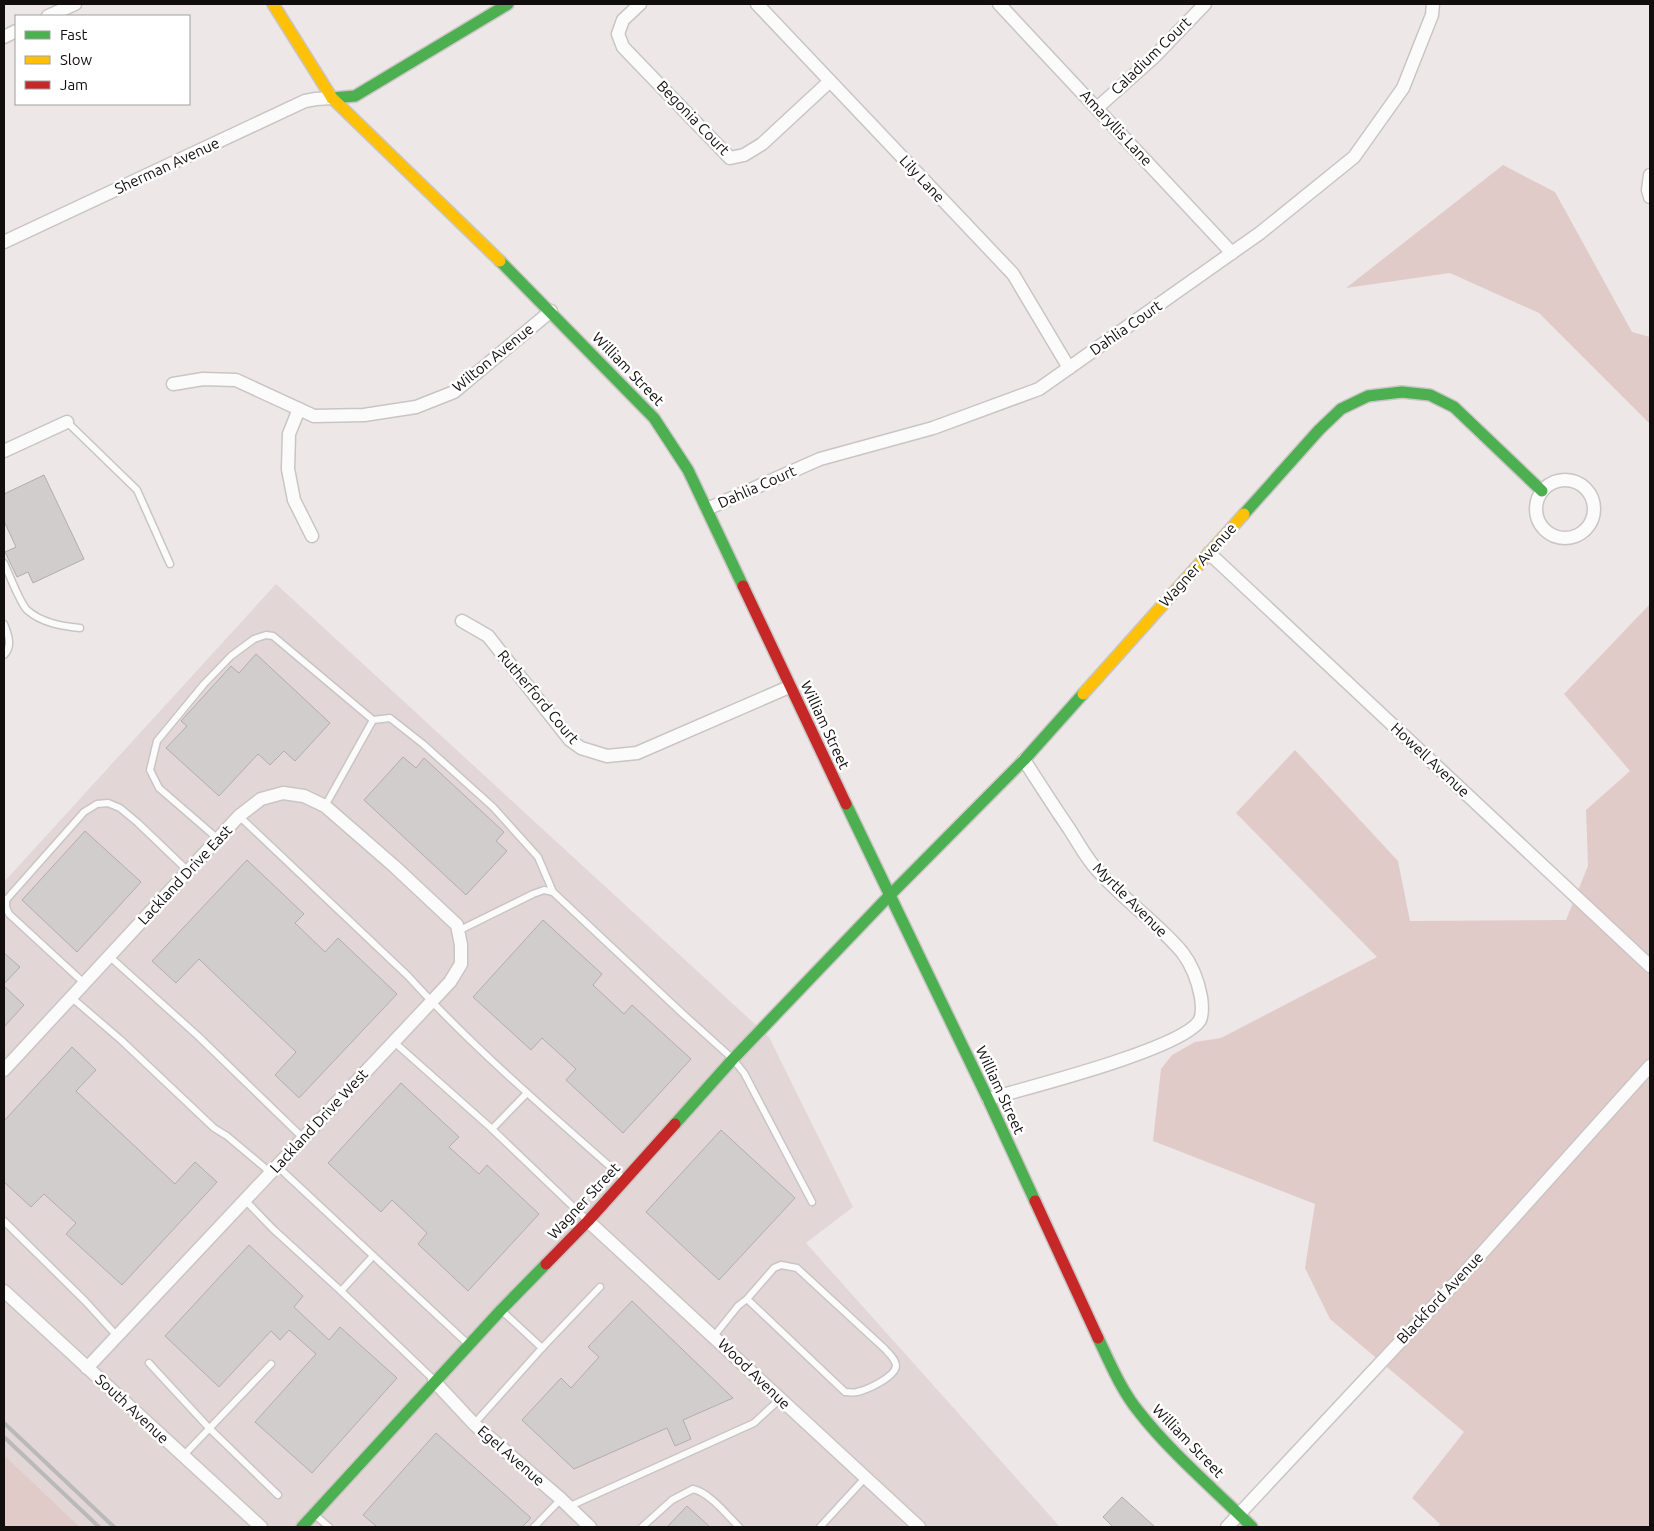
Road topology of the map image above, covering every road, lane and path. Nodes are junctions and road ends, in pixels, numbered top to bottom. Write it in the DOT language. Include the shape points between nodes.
graph roads {
  1 [pos="75,4"];
  2 [pos="272,4"];
  3 [pos="508,4"];
  4 [pos="640,4"];
  5 [pos="757,4"];
  6 [pos="999,4"];
  7 [pos="1205,4"];
  8 [pos="1433,4"];
  9 [pos="50,15"];
  10 [pos="830,81"];
  11 [pos="332,98"];
  12 [pos="1097,108"];
  13 [pos="1650,175"];
  14 [pos="1650,197"];
  15 [pos="4,242"];
  16 [pos="1232,252"];
  17 [pos="551,311"];
  18 [pos="1069,368"];
  19 [pos="173,384"];
  20 [pos="299,409"];
  21 [pos="67,422"];
  22 [pos="4,451"];
  23 [pos="1542,492"];
  24 [pos="707,508"];
  25 [pos="312,536"];
  26 [pos="1209,554"];
  27 [pos="4,564"];
  28 [pos="170,564"];
  29 [pos="462,621"];
  30 [pos="4,624"];
  31 [pos="80,628"];
  32 [pos="4,654"];
  33 [pos="789,687"];
  34 [pos="373,720"];
  35 [pos="1024,760"];
  36 [pos="325,806"];
  37 [pos="239,816"];
  38 [pos="218,839"];
  39 [pos="188,871"];
  40 [pos="553,892"];
  41 [pos="889,896"];
  42 [pos="5,908"];
  43 [pos="458,931"];
  44 [pos="109,956"];
  45 [pos="1650,966"];
  46 [pos="84,983"];
  47 [pos="72,998"];
  48 [pos="432,1002"];
  49 [pos="394,1042"];
  50 [pos="734,1059"];
  51 [pos="1650,1066"];
  52 [pos="4,1070"];
  53 [pos="527,1093"];
  54 [pos="988,1099"];
  55 [pos="492,1129"];
  56 [pos="304,1138"];
  57 [pos="274,1170"];
  58 [pos="625,1179"];
  59 [pos="245,1200"];
  60 [pos="812,1202"];
  61 [pos="588,1220"];
  62 [pos="4,1221"];
  63 [pos="374,1256"];
  64 [pos="600,1287"];
  65 [pos="341,1291"];
  66 [pos="4,1292"];
  67 [pos="746,1299"];
  68 [pos="500,1310"];
  69 [pos="117,1336"];
  70 [pos="714,1336"];
  71 [pos="469,1344"];
  72 [pos="542,1348"];
  73 [pos="149,1363"];
  74 [pos="271,1364"];
  75 [pos="87,1368"];
  76 [pos="434,1381"];
  77 [pos="780,1399"];
  78 [pos="474,1424"];
  79 [pos="209,1428"];
  80 [pos="183,1456"];
  81 [pos="865,1478"];
  82 [pos="278,1495"];
  83 [pos="564,1503"];
  84 [pos="314,1514"];
  85 [pos="1238,1515"];
  86 [pos="261,1527"];
  87 [pos="302,1527"];
  88 [pos="329,1527"];
  89 [pos="534,1527"];
  90 [pos="590,1527"];
  91 [pos="642,1527"];
  92 [pos="739,1527"];
  93 [pos="820,1527"];
  94 [pos="919,1527"];
  95 [pos="1227,1527"];
  96 [pos="1252,1527"];
  1 -- 9 [label="street"];
  2 -- 11 [label="street, William Street"];
  3 -- 11 [label="street" via="355,96"];
  4 -- 10 [label="street, Begonia Court" via="620,27 618,34 623,47 730,158 744,155 762,144"];
  5 -- 10 [label="street, Lily Lane"];
  6 -- 12 [label="street, Amaryllis Lane"];
  7 -- 12 [label="street, Caladium Court" via="1153,58"];
  8 -- 16 [label="street, Dahlia Court" via="1432,16 1403,88 1354,157"];
  10 -- 18 [label="street, Lily Lane" via="1013,274"];
  11 -- 15 [label="street, Sherman Avenue" via="305,101"];
  11 -- 17 [label="street, William Street"];
  12 -- 16 [label="street, Amaryllis Lane"];
  13 -- 14 [label="street"];
  16 -- 18 [label="street, Dahlia Court"];
  17 -- 20 [label="street, Wilton Avenue" via="454,392 416,407 364,415 314,416"];
  17 -- 24 [label="street, William Street" via="654,418 688,470"];
  18 -- 24 [label="street, Dahlia Court" via="1039,389 933,428 820,459"];
  19 -- 20 [label="street, Wilton Avenue" via="203,379 236,380"];
  20 -- 25 [label="street" via="290,434 288,469 294,500"];
  21 -- 22 [label="street"];
  21 -- 28 [label="lane" via="137,490"];
  23 -- 23 [label="street" via="1536,510 1542,527 1551,535 1572,538 1588,528 1595,509 1587,489 1562,480"];
  23 -- 26 [label="street, Wagner Avenue" via="1454,407 1430,395 1402,392 1368,396 1341,409 1319,430"];
  24 -- 33 [label="street, William Street"];
  26 -- 35 [label="street, Wagner Avenue"];
  26 -- 45 [label="street, Howell Avenue"];
  27 -- 31 [label="lane" via="26,609 58,626"];
  29 -- 33 [label="street, Rutherford Court" via="488,636 570,740 581,748 607,756 637,753"];
  30 -- 32 [label="lane" via="10,643"];
  33 -- 41 [label="street, William Street"];
  34 -- 36 [label="lane"];
  34 -- 38 [label="lane" via="273,636 254,639 231,656 157,741 150,770 159,788"];
  34 -- 40 [label="lane" via="390,718 493,807 538,857"];
  35 -- 41 [label="street, Wagner Avenue"];
  35 -- 54 [label="street, Myrtle Avenue" via="1091,863 1183,953 1198,983 1202,1010 1200,1020 1177,1037 1142,1053"];
  36 -- 37 [label="street, Lackland Drive East" via="304,796 283,793 261,799"];
  36 -- 43 [label="street, Lackland Drive East" via="394,866 456,925"];
  37 -- 38 [label="street, Lackland Drive East"];
  37 -- 48 [label="lane"];
  38 -- 39 [label="street, Lackland Drive East"];
  39 -- 42 [label="lane" via="120,808 108,803 97,804 84,812 47,853 6,900"];
  39 -- 44 [label="street, Lackland Drive East"];
  40 -- 43 [label="lane" via="544,890 533,894"];
  40 -- 50 [label="lane"];
  41 -- 50 [label="street, Wagner Street"];
  41 -- 54 [label="street, William Street"];
  42 -- 46 [label="lane"];
  43 -- 48 [label="street, Lackland Drive West" via="461,964"];
  44 -- 46 [label="street, Lackland Drive East"];
  44 -- 56 [label="lane"];
  46 -- 47 [label="street, Lackland Drive East"];
  47 -- 52 [label="street, Lackland Drive East"];
  47 -- 57 [label="lane" via="214,1128"];
  48 -- 49 [label="street, Lackland Drive West"];
  48 -- 53 [label="lane"];
  49 -- 55 [label="lane"];
  49 -- 56 [label="street, Lackland Drive West"];
  50 -- 58 [label="street, Wagner Street"];
  50 -- 60 [label="lane"];
  51 -- 85 [label="street, Blackford Avenue" via="1450,1288"];
  53 -- 55 [label="lane"];
  53 -- 58 [label="lane"];
  54 -- 85 [label="street, William Street" via="1116,1376 1138,1410 1164,1440"];
  55 -- 61 [label="lane"];
  56 -- 57 [label="street, Lackland Drive West"];
  57 -- 59 [label="street, Lackland Drive West"];
  57 -- 63 [label="lane"];
  58 -- 61 [label="street, Wagner Street"];
  59 -- 65 [label="lane"];
  59 -- 69 [label="street, Lackland Drive West"];
  61 -- 68 [label="street, Wagner Street"];
  61 -- 70 [label="street, Wood Avenue"];
  62 -- 69 [label="lane"];
  63 -- 65 [label="lane"];
  63 -- 71 [label="lane"];
  64 -- 72 [label="lane"];
  65 -- 76 [label="lane"];
  66 -- 75 [label="street, South Avenue"];
  67 -- 67 [label="lane" via="774,1268 781,1265 797,1268 894,1358 894,1370 884,1380 856,1393 845,1392"];
  67 -- 70 [label="lane"];
  68 -- 71 [label="street, Wagner Street"];
  68 -- 72 [label="lane"];
  69 -- 75 [label="street, Lackland Drive West"];
  70 -- 77 [label="street, Wood Avenue"];
  71 -- 76 [label="street, Wagner Street"];
  72 -- 78 [label="lane"];
  73 -- 79 [label="lane"];
  74 -- 79 [label="lane"];
  75 -- 80 [label="street, South Avenue"];
  76 -- 78 [label="street, Egel Avenue"];
  76 -- 84 [label="street, Wagner Street"];
  77 -- 81 [label="street, Wood Avenue"];
  77 -- 83 [label="lane" via="754,1423"];
  78 -- 83 [label="street, Egel Avenue"];
  79 -- 80 [label="lane"];
  79 -- 82 [label="lane"];
  80 -- 86 [label="street, South Avenue"];
  81 -- 93 [label="lane"];
  81 -- 94 [label="street, Wood Avenue"];
  83 -- 89 [label="lane"];
  83 -- 90 [label="street, Egel Avenue"];
  84 -- 87 [label="street, Wagner Street"];
  84 -- 88 [label="lane"];
  85 -- 95 [label="street, Blackford Avenue"];
  85 -- 96 [label="street, William Street"];
  91 -- 92 [label="lane" via="672,1500 693,1488 704,1493"];
}
